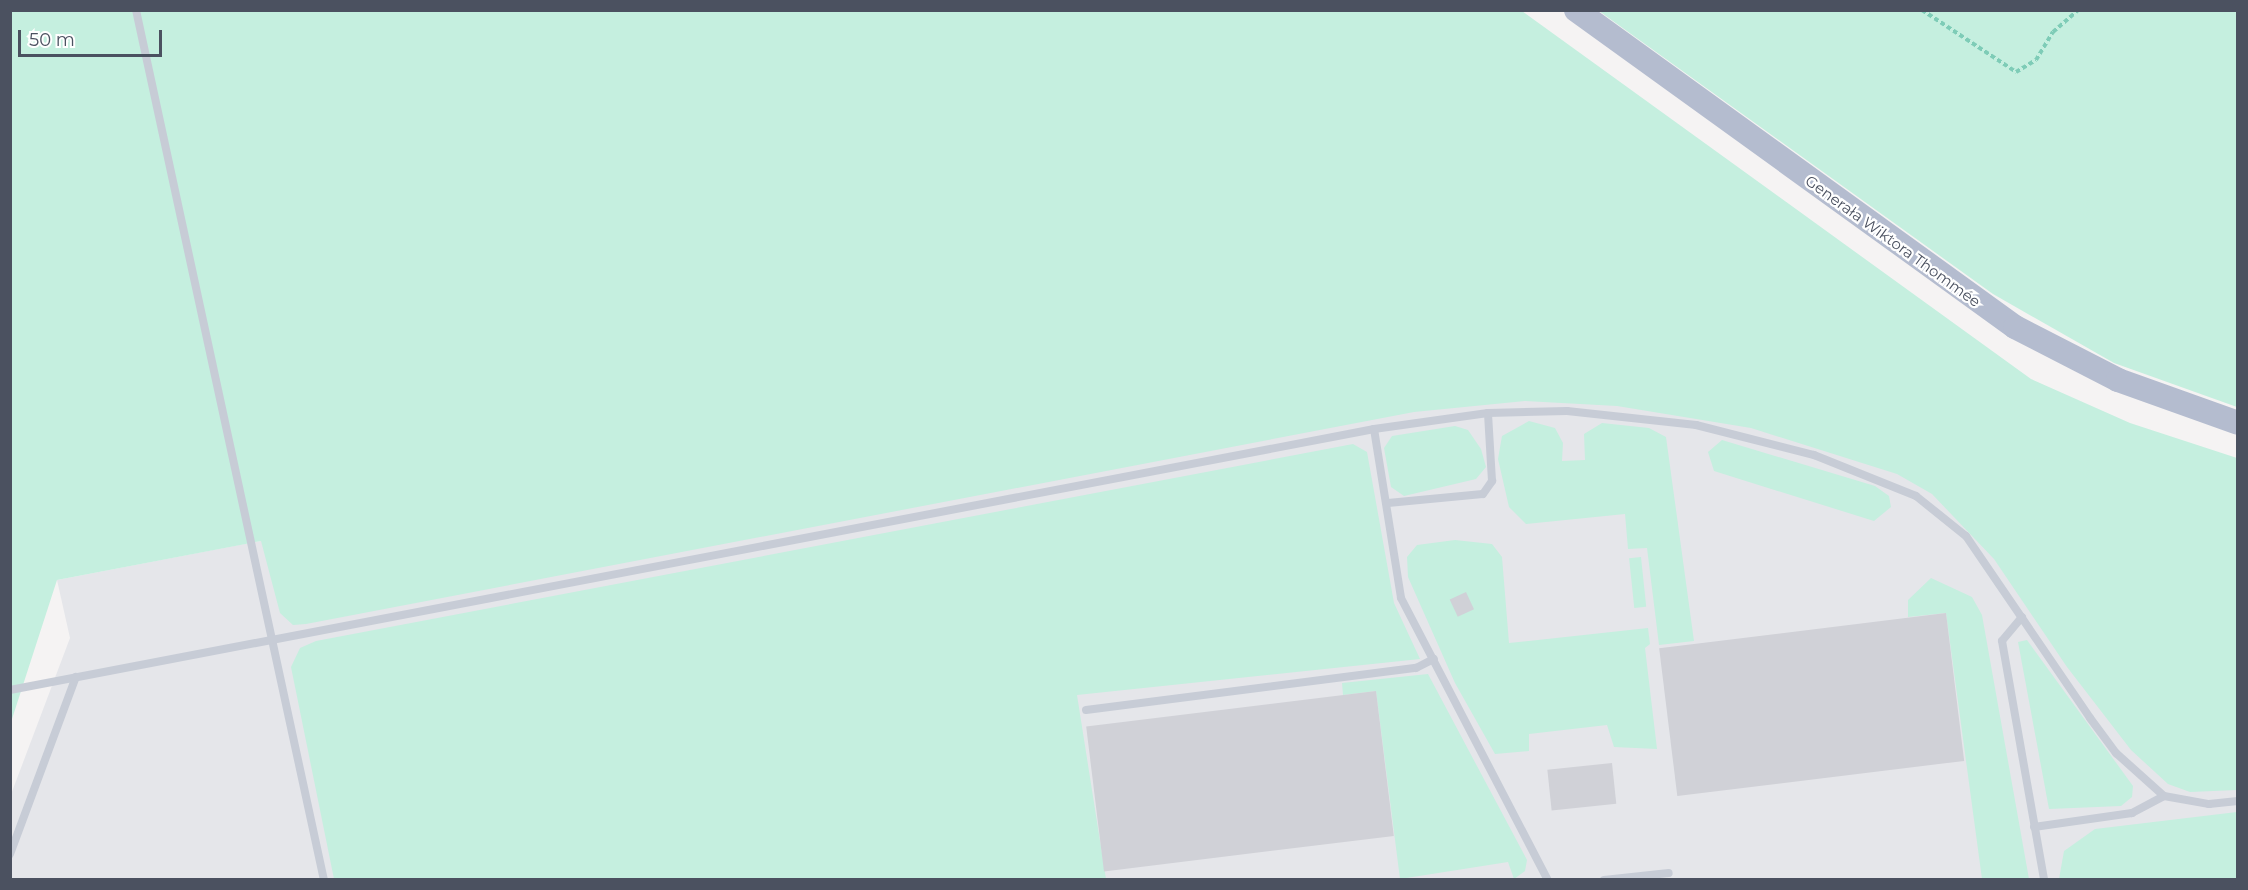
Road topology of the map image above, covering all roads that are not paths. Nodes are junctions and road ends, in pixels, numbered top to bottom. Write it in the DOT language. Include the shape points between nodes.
graph roads {
  1 [pos="136,10"];
  2 [pos="1575,10"];
  3 [pos="1488,413"];
  4 [pos="2238,423"];
  5 [pos="1374,429"];
  6 [pos="1388,503"];
  7 [pos="2022,617"];
  8 [pos="273,640"];
  9 [pos="1434,660"];
  10 [pos="76,677"];
  11 [pos="10,690"];
  12 [pos="1086,710"];
  13 [pos="2164,796"];
  14 [pos="2238,801"];
  15 [pos="2034,827"];
  16 [pos="10,854"];
  17 [pos="1669,873"];
  18 [pos="324,879"];
  19 [pos="1548,879"];
  20 [pos="1604,879"];
  21 [pos="2044,879"];
  1 -- 8 [label="lane"];
  2 -- 4 [label="main road, Generała Wiktora Thommée" via="2015,327 2118,380"];
  3 -- 5 [label="lane"];
  3 -- 6 [label="lane" via="1492,481 1483,494"];
  3 -- 7 [label="lane" via="1567,411 1696,425 1814,455 1886,481 1944,515 1966,536"];
  5 -- 6 [label="lane"];
  5 -- 8 [label="lane"];
  6 -- 9 [label="lane" via="1401,598"];
  7 -- 13 [label="lane" via="2116,753"];
  7 -- 15 [label="lane" via="2002,641"];
  8 -- 10 [label="lane"];
  8 -- 18 [label="lane"];
  9 -- 12 [label="lane" via="1416,668"];
  9 -- 19 [label="lane"];
  10 -- 11 [label="lane"];
  10 -- 16 [label="lane"];
  13 -- 14 [label="lane" via="2209,804"];
  13 -- 15 [label="lane" via="2132,813"];
  15 -- 21 [label="lane"];
  17 -- 20 [label="lane"];
}
